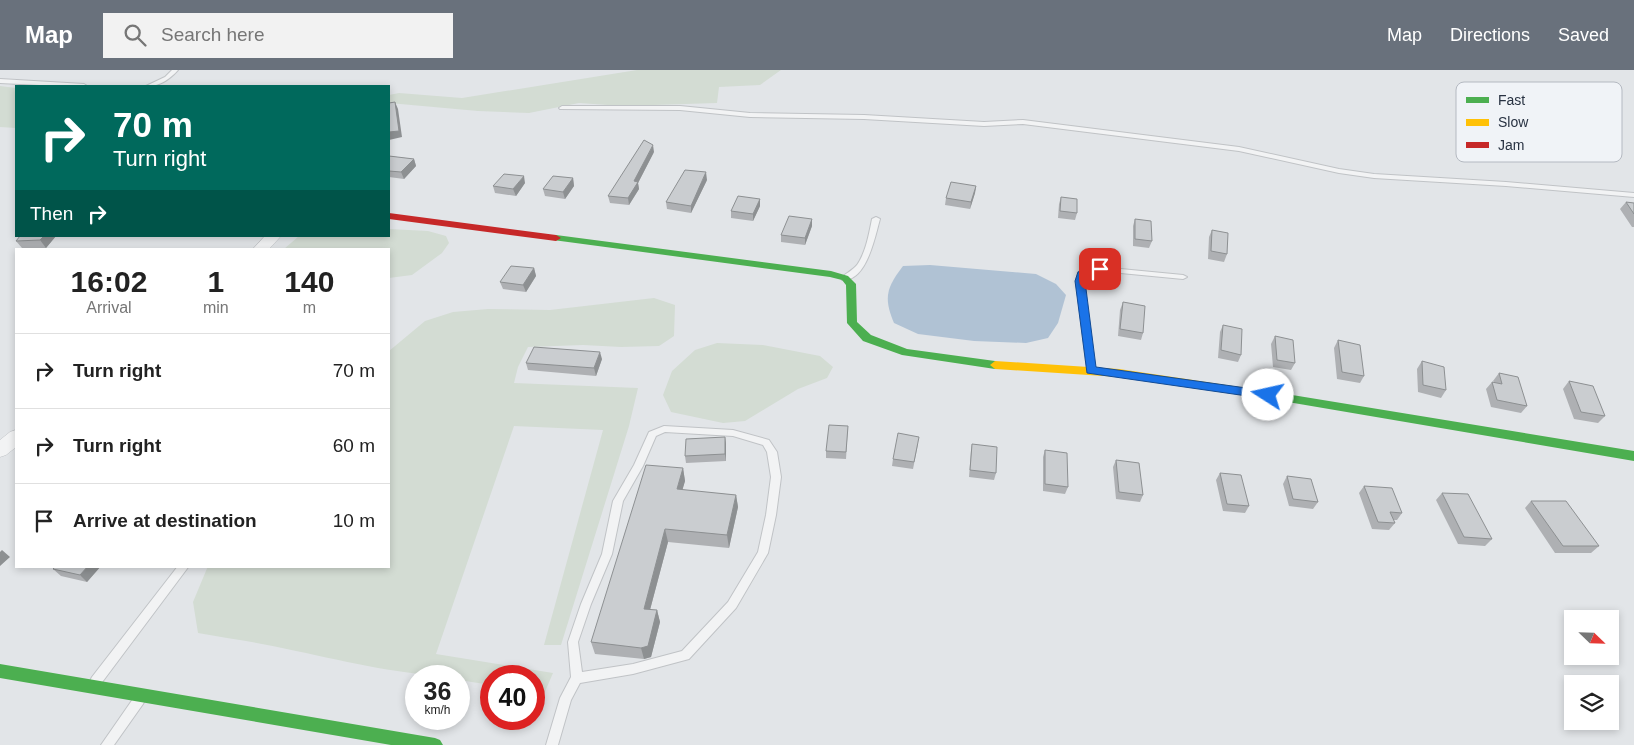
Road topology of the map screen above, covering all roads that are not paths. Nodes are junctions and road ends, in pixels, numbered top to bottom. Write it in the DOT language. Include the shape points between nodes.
graph roads {
  1 [pos="175,70"];
  2 [pos="0,81"];
  3 [pos="67,85"];
  4 [pos="151,85"];
  5 [pos="562,108"];
  6 [pos="1634,195"];
  7 [pos="390,216"];
  8 [pos="876,219"];
  9 [pos="273,237"];
  10 [pos="261,248"];
  11 [pos="1182,277"];
  12 [pos="845,278"];
  13 [pos="1091,371"];
  14 [pos="15,438"];
  15 [pos="0,450"];
  16 [pos="1634,456"];
  17 [pos="182,568"];
  18 [pos="0,671"];
  19 [pos="577,678"];
  20 [pos="93,686"];
  21 [pos="143,694"];
  22 [pos="107,745"];
  23 [pos="435,745"];
  24 [pos="552,745"];
  1 -- 4 [label="lane"];
  2 -- 3 [label="lane"];
  5 -- 6 [label="lane" via="680,108 750,115 984,124 1023,122 1239,149 1374,176"];
  7 -- 12 [label="street" via="821,272"];
  8 -- 12 [label="lane" via="860,268"];
  9 -- 10 [label="street"];
  11 -- 13 [label="lane" via="1100,269 1081,274"];
  12 -- 13 [label="street" via="851,284 852,324 867,338 906,352 957,360 1022,368"];
  13 -- 16 [label="street" via="1230,388"];
  14 -- 15 [label="street"];
  17 -- 20 [label="lane"];
  18 -- 20 [label="street"];
  19 -- 19 [label="lane" via="633,669 685,655 732,605 763,553 772,515 776,477 772,452 766,442 733,433 664,429 652,434 618,501 607,554 573,642"];
  19 -- 24 [label="lane" via="566,698"];
  20 -- 21 [label="street"];
  21 -- 22 [label="lane"];
  21 -- 23 [label="street"];
}
